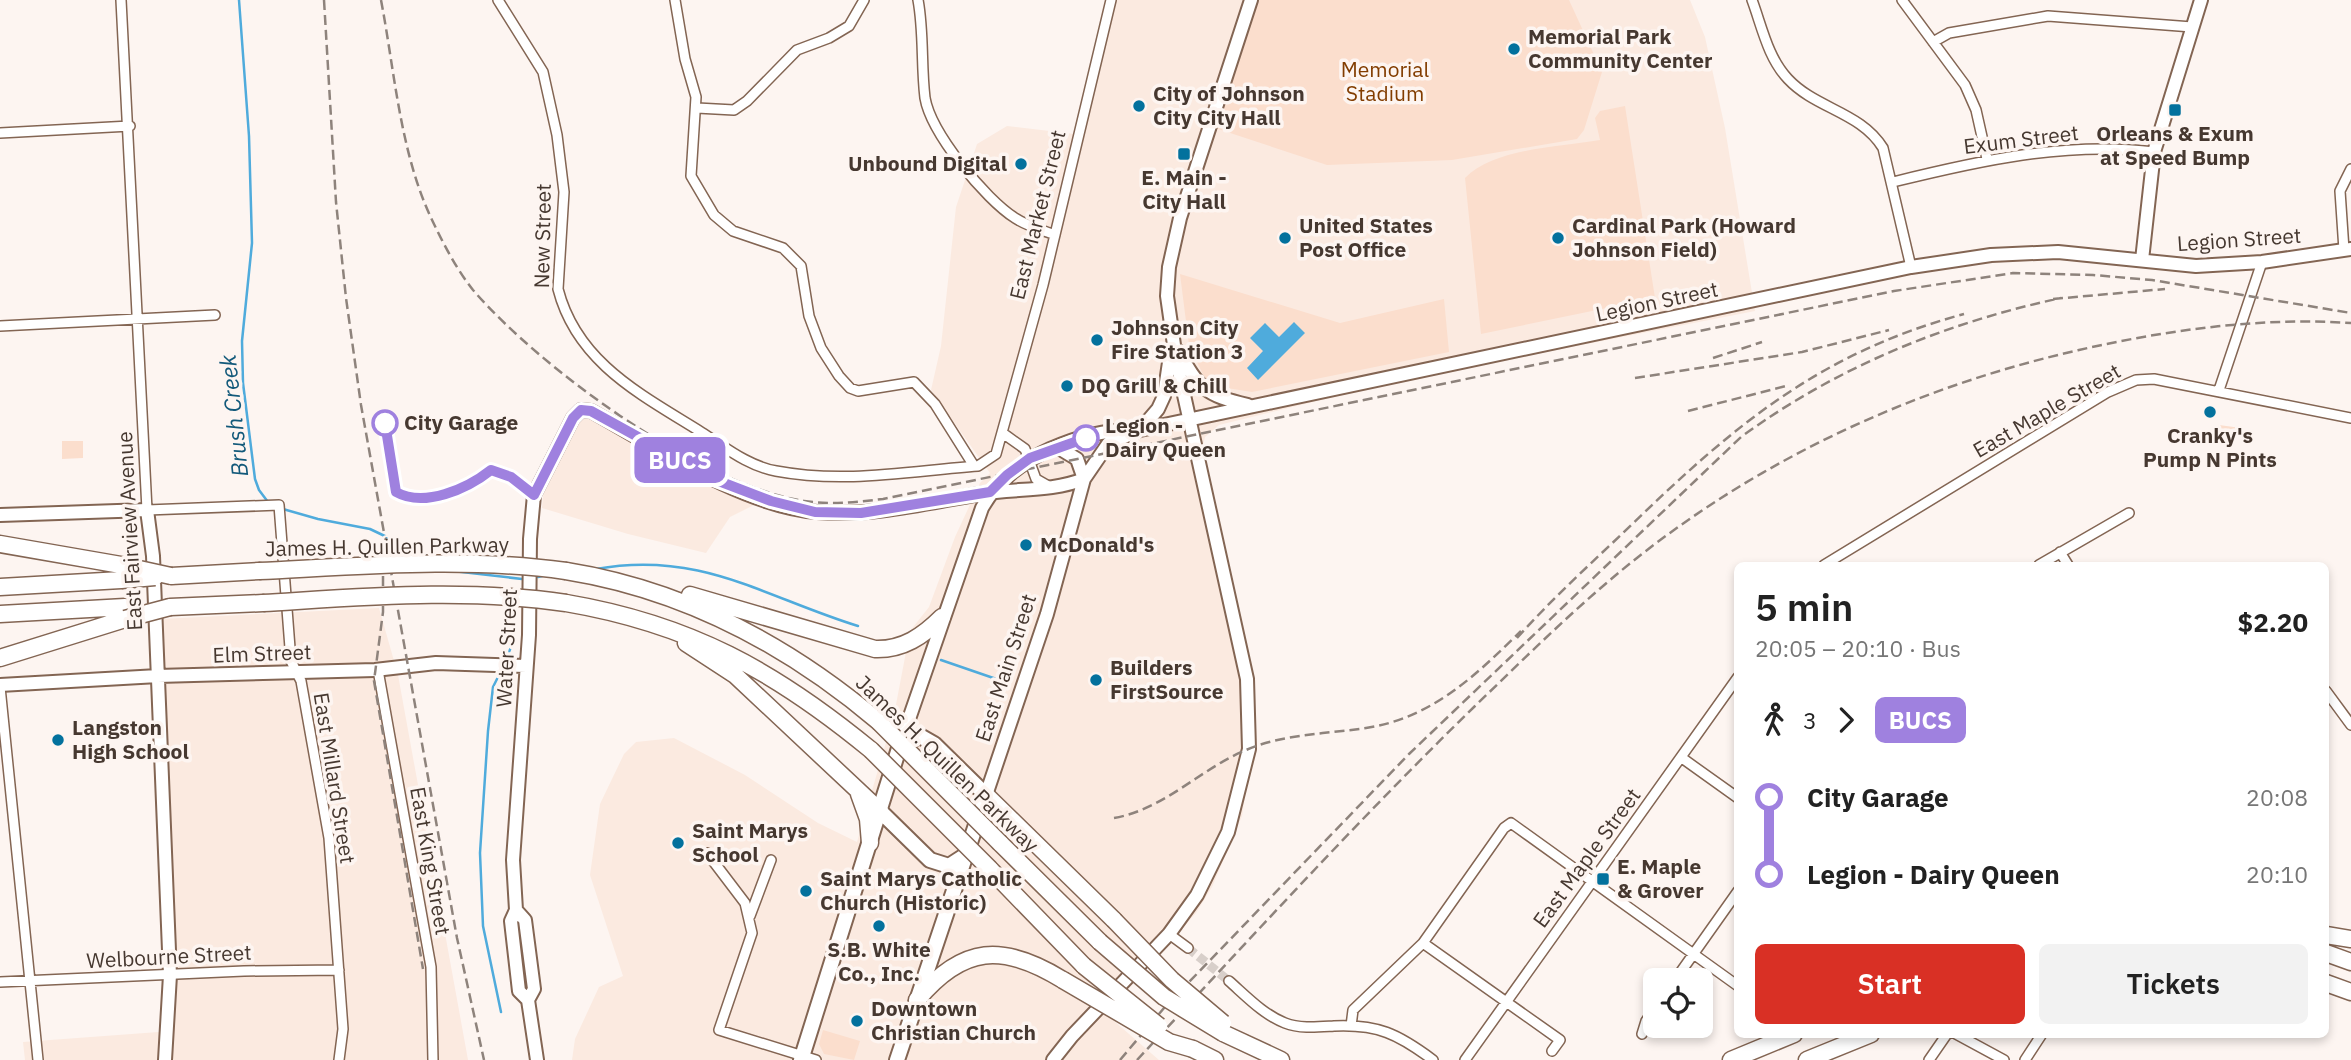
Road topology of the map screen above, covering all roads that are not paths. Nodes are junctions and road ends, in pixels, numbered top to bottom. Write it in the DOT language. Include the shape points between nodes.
graph roads {
  1 [pos="121,0"];
  2 [pos="498,0"];
  3 [pos="675,0"];
  4 [pos="864,0"];
  5 [pos="918,0"];
  6 [pos="1111,0"];
  7 [pos="1251,0"];
  8 [pos="1752,0"];
  9 [pos="1902,0"];
  10 [pos="2201,0"];
  11 [pos="2192,27"];
  12 [pos="1933,41"];
  13 [pos="697,108"];
  14 [pos="130,127"];
  15 [pos="0,133"];
  16 [pos="2154,152"];
  17 [pos="1987,159"];
  18 [pos="2351,169"];
  19 [pos="1893,181"];
  20 [pos="1055,235"];
  21 [pos="2347,249"];
  22 [pos="2142,260"];
  23 [pos="2262,262"];
  24 [pos="1911,267"];
  25 [pos="215,315"];
  26 [pos="138,319"];
  27 [pos="0,326"];
  28 [pos="1172,342"];
  29 [pos="2218,390"];
  30 [pos="1253,406"];
  31 [pos="2351,418"];
  32 [pos="1189,419"];
  33 [pos="1140,430"];
  34 [pos="1003,436"];
  35 [pos="1057,447"];
  36 [pos="1030,458"];
  37 [pos="974,467"];
  38 [pos="1084,479"];
  39 [pos="1051,488"];
  40 [pos="990,492"];
  41 [pos="147,510"];
  42 [pos="2129,513"];
  43 [pos="0,515"];
  44 [pos="0,544"];
  45 [pos="2060,552"];
  46 [pos="1830,562"];
  47 [pos="2044,562"];
  48 [pos="2065,562"];
  49 [pos="121,573"];
  50 [pos="0,587"];
  51 [pos="650,589"];
  52 [pos="125,613"];
  53 [pos="0,614"];
  54 [pos="942,617"];
  55 [pos="660,627"];
  56 [pos="0,658"];
  57 [pos="520,666"];
  58 [pos="378,670"];
  59 [pos="294,671"];
  60 [pos="158,676"];
  61 [pos="1734,683"];
  62 [pos="0,686"];
  63 [pos="2329,695"];
  64 [pos="2351,725"];
  65 [pos="900,745"];
  66 [pos="1682,758"];
  67 [pos="856,789"];
  68 [pos="986,794"];
  69 [pos="1734,795"];
  70 [pos="880,811"];
  71 [pos="870,843"];
  72 [pos="707,853"];
  73 [pos="966,855"];
  74 [pos="771,860"];
  75 [pos="1592,878"];
  76 [pos="1734,897"];
  77 [pos="750,916"];
  78 [pos="1169,934"];
  79 [pos="2329,935"];
  80 [pos="2351,939"];
  81 [pos="1423,943"];
  82 [pos="1188,948"];
  83 [pos="1694,953"];
  84 [pos="2329,954"];
  85 [pos="2351,962"];
  86 [pos="1683,968"];
  87 [pos="339,970"];
  88 [pos="170,975"];
  89 [pos="31,981"];
  90 [pos="1229,981"];
  91 [pos="0,982"];
  92 [pos="1734,983"];
  93 [pos="2329,984"];
  94 [pos="2351,992"];
  95 [pos="917,1000"];
  96 [pos="1508,1002"];
  97 [pos="1351,1026"];
  98 [pos="1223,1028"];
  99 [pos="1643,1031"];
  100 [pos="1642,1034"];
  101 [pos="1784,1038"];
  102 [pos="1861,1038"];
  103 [pos="1944,1038"];
  104 [pos="1963,1038"];
  105 [pos="2039,1038"];
  106 [pos="1552,1051"];
  107 [pos="1205,1055"];
  108 [pos="806,1058"];
  109 [pos="38,1060"];
  110 [pos="165,1060"];
  111 [pos="339,1060"];
  112 [pos="433,1060"];
  113 [pos="537,1060"];
  114 [pos="897,1060"];
  115 [pos="1053,1060"];
  116 [pos="1281,1060"];
  117 [pos="1433,1060"];
  118 [pos="1465,1060"];
  119 [pos="1731,1060"];
  120 [pos="1807,1060"];
  121 [pos="1929,1060"];
  122 [pos="2004,1060"];
  123 [pos="2025,1060"];
  1 -- 14 [label="street, East Fairview Avenue"];
  2 -- 37 [label="street, New Street" via="543,72 557,135 564,192 557,277 561,302 579,334 623,384 747,461 773,471 840,479"];
  3 -- 13 [label="street"];
  4 -- 13 [label="street" via="849,26 797,50 734,110"];
  5 -- 20 [label="street" via="926,100 934,120 977,183 1001,208"];
  6 -- 20 [label="street, East Market Street"];
  7 -- 28 [label="main road" via="1180,218 1167,296"];
  8 -- 19 [label="street" via="1777,66 1801,90 1873,132"];
  9 -- 12 [label="street"];
  10 -- 11 [label="main road"];
  11 -- 12 [label="street" via="2048,16 1949,33"];
  11 -- 16 [label="main road"];
  12 -- 17 [label="street" via="1965,85"];
  13 -- 37 [label="street" via="691,176 714,215 733,231 783,248 801,266 809,316 821,348 850,388 858,391 914,382 935,404"];
  14 -- 15 [label="street"];
  14 -- 26 [label="street, East Fairview Avenue"];
  16 -- 17 [label="street, Exum Street" via="2113,146"];
  16 -- 22 [label="main road"];
  17 -- 19 [label="street, Exum Street"];
  18 -- 21 [label="street" via="2340,191"];
  19 -- 24 [label="street"];
  20 -- 34 [label="street, East Market Street"];
  21 -- 23 [label="main road, Legion Street"];
  22 -- 23 [label="main road, Legion Street" via="2196,266"];
  22 -- 24 [label="main road, Legion Street" via="2024,252"];
  23 -- 29 [label="street"];
  24 -- 30 [label="main road, Legion Street"];
  25 -- 26 [label="street"];
  26 -- 27 [label="street"];
  26 -- 41 [label="street, East Fairview Avenue"];
  28 -- 30 [label="main road" via="1203,390"];
  28 -- 32 [label="main road"];
  28 -- 33 [label="main road" via="1162,402"];
  29 -- 31 [label="street, East Maple Street"];
  29 -- 46 [label="street, East Maple Street" via="2154,379 2120,386"];
  30 -- 32 [label="main road, Legion Street"];
  32 -- 33 [label="main road, Legion Street"];
  32 -- 78 [label="main road" via="1247,679 1250,739 1222,846 1197,895"];
  33 -- 35 [label="main road, Legion Street" via="1115,430"];
  33 -- 38 [label="main road, East Main Street" via="1108,444"];
  34 -- 36 [label="street" via="1025,449"];
  34 -- 37 [label="street" via="996,454"];
  35 -- 36 [label="main road, Legion Street"];
  35 -- 38 [label="main road" via="1077,459"];
  36 -- 39 [label="street" via="1036,479"];
  36 -- 40 [label="main road, Legion Street"];
  38 -- 39 [label="main road"];
  38 -- 68 [label="main road, East Main Street" via="1047,614"];
  39 -- 40 [label="main road"];
  40 -- 54 [label="main road"];
  40 -- 57 [label="main road, Water Street" via="861,513 815,512 716,480 591,411 581,410 534,495"];
  41 -- 43 [label="main road"];
  41 -- 59 [label="street, East Millard Street" via="279,505"];
  41 -- 60 [label="main road, East Fairview Avenue"];
  42 -- 45 [label="street"];
  44 -- 49 [label="highway"];
  45 -- 47 [label="street"];
  45 -- 48 [label="street"];
  49 -- 50 [label="highway"];
  49 -- 51 [label="highway, James H. Quillen Parkway, bridge" via="505,565 566,571"];
  51 -- 54 [label="highway" via="673,591 875,649 911,642"];
  51 -- 98 [label="highway, James H. Quillen Parkway, bridge" via="715,615 814,671 879,722 1100,942 1164,998"];
  52 -- 53 [label="highway, James H. Quillen Parkway"];
  52 -- 55 [label="highway, James H. Quillen Parkway, bridge" via="451,593 566,603"];
  52 -- 56 [label="highway"];
  54 -- 65 [label="main road"];
  55 -- 67 [label="highway" via="735,675"];
  55 -- 107 [label="highway, James H. Quillen Parkway, bridge" via="752,664 814,704 871,750 1084,966 1139,1013"];
  57 -- 58 [label="main road, Elm Street" via="436,663"];
  57 -- 113 [label="main road, Water Street" via="513,860 516,910 511,921 519,991 528,1000"];
  58 -- 59 [label="main road, Elm Street"];
  58 -- 112 [label="street, East King Street" via="432,967"];
  59 -- 60 [label="main road, Elm Street"];
  59 -- 87 [label="street, East Millard Street" via="301,681 329,838"];
  60 -- 62 [label="main road, Elm Street"];
  60 -- 88 [label="main road, East Fairview Avenue"];
  61 -- 66 [label="street, East Maple Street"];
  62 -- 89 [label="street"];
  63 -- 64 [label="street"];
  65 -- 68 [label="main road" via="914,737 928,738"];
  65 -- 70 [label="main road"];
  66 -- 69 [label="street"];
  66 -- 75 [label="street, East Maple Street"];
  67 -- 70 [label="highway"];
  67 -- 71 [label="highway" via="865,808"];
  68 -- 73 [label="main road, East Main Street"];
  68 -- 98 [label="highway, bridge"];
  70 -- 71 [label="main road"];
  70 -- 73 [label="main road" via="934,863 949,866"];
  71 -- 108 [label="main road"];
  72 -- 77 [label="street"];
  73 -- 95 [label="main road, East Main Street"];
  74 -- 77 [label="street"];
  75 -- 81 [label="street" via="1511,823"];
  75 -- 83 [label="street"];
  75 -- 96 [label="street, East Maple Street"];
  76 -- 83 [label="street"];
  77 -- 108 [label="street" via="750,944 719,1030"];
  78 -- 82 [label="street"];
  78 -- 115 [label="main road"];
  79 -- 80 [label="highway"];
  81 -- 96 [label="street"];
  81 -- 97 [label="street" via="1353,1010"];
  83 -- 86 [label="street"];
  83 -- 92 [label="street"];
  84 -- 85 [label="highway"];
  87 -- 88 [label="street, Welbourne Street"];
  87 -- 111 [label="street, East Millard Street"];
  88 -- 89 [label="street, Welbourne Street"];
  88 -- 110 [label="main road, East Fairview Avenue"];
  89 -- 91 [label="street, Welbourne Street"];
  89 -- 109 [label="street"];
  90 -- 97 [label="street" via="1286,1024"];
  93 -- 94 [label="highway"];
  95 -- 107 [label="highway, bridge" via="944,970 977,957 1017,958 1169,1042"];
  95 -- 114 [label="main road, East Main Street"];
  96 -- 106 [label="street" via="1560,1040"];
  96 -- 118 [label="street, East Maple Street"];
  97 -- 117 [label="street" via="1390,1031"];
  98 -- 116 [label="highway"];
  99 -- 100 [label="street"];
  101 -- 119 [label="highway"];
  102 -- 120 [label="highway"];
  103 -- 121 [label="street"];
  104 -- 122 [label="street"];
  105 -- 123 [label="street"];
}
